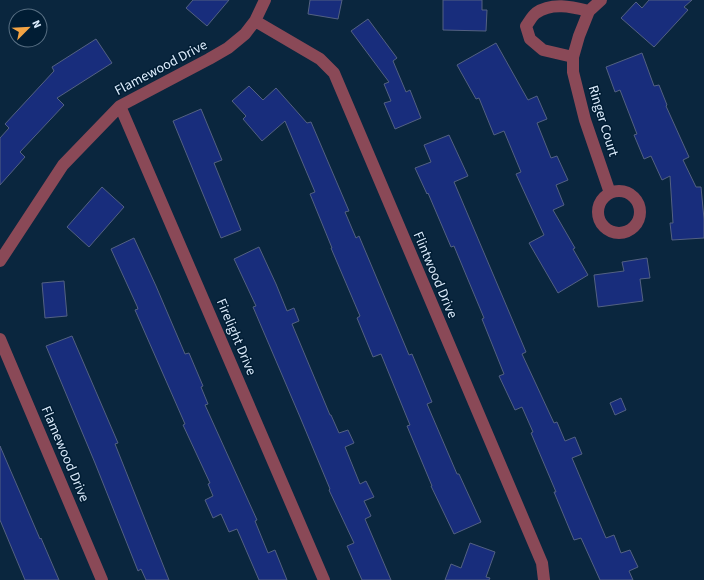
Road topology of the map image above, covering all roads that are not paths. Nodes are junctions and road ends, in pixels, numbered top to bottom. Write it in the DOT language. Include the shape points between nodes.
graph roads {
  1 [pos="265,0"];
  2 [pos="601,0"];
  3 [pos="589,11"];
  4 [pos="255,21"];
  5 [pos="572,57"];
  6 [pos="120,106"];
  7 [pos="610,193"];
  8 [pos="0,261"];
  9 [pos="0,339"];
  10 [pos="545,579"];
  11 [pos="102,580"];
  12 [pos="324,580"];
  1 -- 4 [label="street, Flamewood Drive"];
  2 -- 3 [label="street, Ringer Court"];
  3 -- 5 [label="street, Ringer Court"];
  3 -- 5 [label="street" via="570,6 546,8 535,14 526,26 530,39 543,50"];
  4 -- 6 [label="street, Flamewood Drive" via="245,34 222,52"];
  4 -- 10 [label="street, Flintwood Drive" via="320,59 334,73 542,563"];
  5 -- 7 [label="street, Ringer Court" via="573,72 585,120"];
  6 -- 8 [label="street, Flamewood Drive" via="63,165"];
  6 -- 12 [label="street, Firelight Drive"];
  9 -- 11 [label="street, Flamewood Drive"];
}
